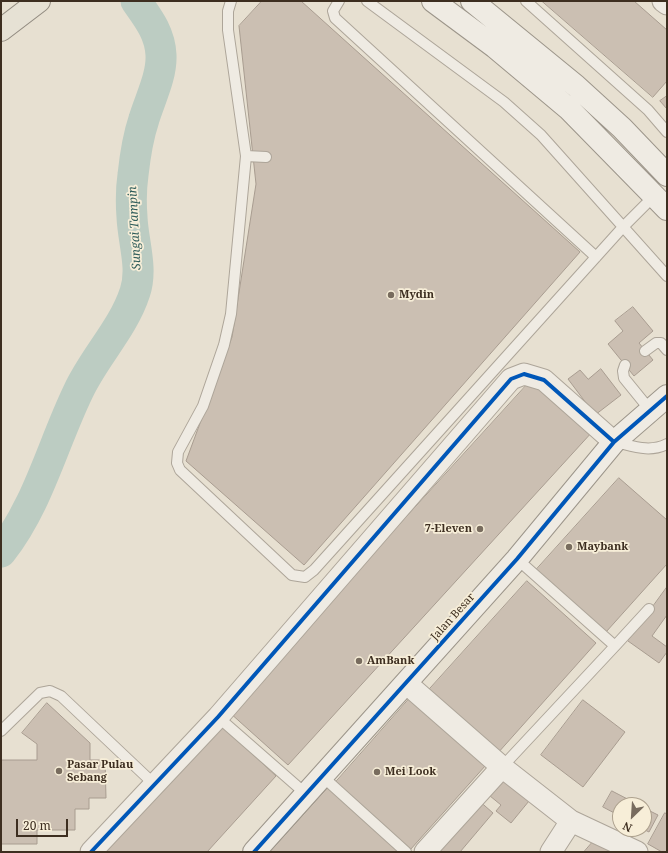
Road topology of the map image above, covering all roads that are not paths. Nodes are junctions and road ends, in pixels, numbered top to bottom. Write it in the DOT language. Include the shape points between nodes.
graph roads {
  1 [pos="231,1"];
  2 [pos="339,1"];
  3 [pos="367,1"];
  4 [pos="433,1"];
  5 [pos="472,1"];
  6 [pos="526,1"];
  7 [pos="663,1"];
  8 [pos="37,2"];
  9 [pos="667,4"];
  10 [pos="1,30"];
  11 [pos="667,132"];
  12 [pos="246,156"];
  13 [pos="266,157"];
  14 [pos="667,175"];
  15 [pos="661,202"];
  16 [pos="623,227"];
  17 [pos="596,257"];
  18 [pos="667,276"];
  19 [pos="667,350"];
  20 [pos="645,351"];
  21 [pos="626,365"];
  22 [pos="667,396"];
  23 [pos="650,410"];
  24 [pos="614,442"];
  25 [pos="667,444"];
  26 [pos="517,559"];
  27 [pos="649,609"];
  28 [pos="615,646"];
  29 [pos="406,683"];
  30 [pos="218,717"];
  31 [pos="1,731"];
  32 [pos="502,767"];
  33 [pos="322,776"];
  34 [pos="154,784"];
  35 [pos="306,794"];
  36 [pos="571,821"];
  37 [pos="91,852"];
  38 [pos="254,852"];
  39 [pos="406,852"];
  40 [pos="425,852"];
  41 [pos="551,852"];
  42 [pos="637,852"];
  1 -- 12 [label="lane" via="228,30"];
  2 -- 17 [label="lane" via="333,11 335,18"];
  3 -- 16 [label="lane" via="504,102 541,135"];
  4 -- 15 [label="street" via="495,47 569,109"];
  5 -- 14 [label="street" via="576,86 622,128"];
  6 -- 11 [label="lane" via="648,110"];
  7 -- 9 [label="street"];
  8 -- 10 [label="main road"];
  12 -- 13 [label="lane"];
  12 -- 17 [label="lane" via="231,314 224,345 203,406 178,452 177,463 180,470 292,575 305,577 314,570"];
  15 -- 16 [label="lane"];
  16 -- 17 [label="lane"];
  16 -- 18 [label="lane"];
  19 -- 20 [label="lane" via="661,343 656,343"];
  21 -- 23 [label="lane" via="623,371 624,378"];
  22 -- 23 [label="street, Jalan Besar"];
  23 -- 24 [label="street, Jalan Besar"];
  24 -- 25 [label="lane" via="648,449 657,449"];
  24 -- 26 [label="street, Jalan Besar"];
  24 -- 30 [label="street" via="544,380 524,374 511,379"];
  26 -- 28 [label="lane"];
  26 -- 29 [label="street, Jalan Besar"];
  27 -- 28 [label="lane"];
  28 -- 32 [label="lane"];
  29 -- 32 [label="street"];
  29 -- 33 [label="street, Jalan Besar"];
  30 -- 34 [label="street"];
  30 -- 35 [label="lane"];
  31 -- 34 [label="lane" via="40,692 50,691 61,696"];
  32 -- 36 [label="street"];
  32 -- 40 [label="street"];
  33 -- 35 [label="street, Jalan Besar"];
  33 -- 39 [label="lane"];
  34 -- 37 [label="street"];
  35 -- 38 [label="street, Jalan Besar"];
  36 -- 41 [label="street"];
  36 -- 42 [label="street"];
}
